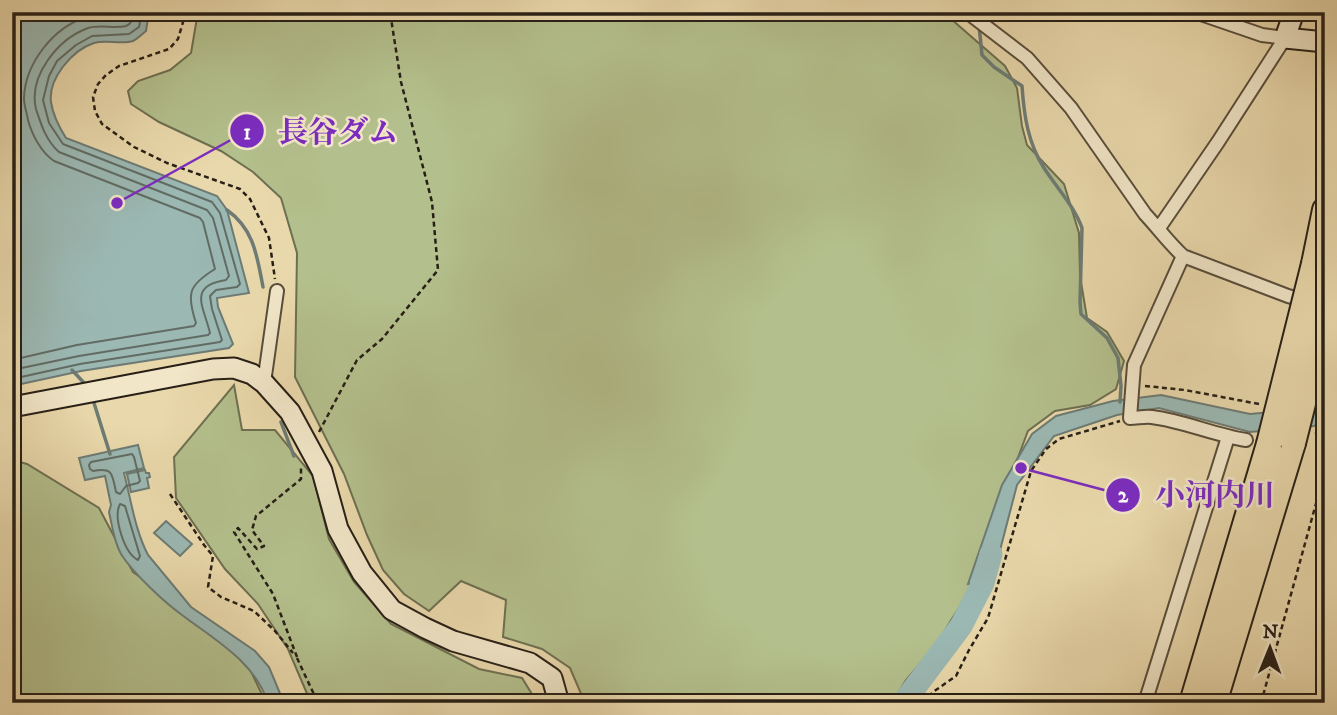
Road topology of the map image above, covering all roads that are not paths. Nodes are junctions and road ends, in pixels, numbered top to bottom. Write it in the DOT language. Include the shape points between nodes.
graph roads {
  1 [pos="967,12"];
  2 [pos="1195,12"];
  3 [pos="1294,12"];
  4 [pos="1284,38"];
  5 [pos="1325,42"];
  6 [pos="1325,210"];
  7 [pos="1159,229"];
  8 [pos="1183,256"];
  9 [pos="277,291"];
  10 [pos="1325,306"];
  11 [pos="1325,316"];
  12 [pos="264,383"];
  13 [pos="12,407"];
  14 [pos="1228,437"];
  15 [pos="1281,440"];
  16 [pos="559,703"];
  17 [pos="1145,703"];
  18 [pos="1192,703"];
  19 [pos="1214,703"];
  1 -- 7 [label="street" via="1027,58 1071,108"];
  2 -- 4 [label="street"];
  3 -- 4 [label="street"];
  4 -- 5 [label="street"];
  4 -- 7 [label="street"];
  6 -- 15 [label="highway, bridge"];
  7 -- 8 [label="street"];
  8 -- 10 [label="street"];
  8 -- 14 [label="street" via="1134,365 1130,418 1150,416"];
  9 -- 12 [label="street"];
  11 -- 15 [label="highway, bridge"];
  12 -- 13 [label="street" via="243,370 213,369"];
  12 -- 16 [label="street" via="290,412 322,471 338,529 362,573 392,610 453,641 530,663 552,678"];
  14 -- 15 [label="street"];
  14 -- 17 [label="street"];
  15 -- 18 [label="highway"];
  15 -- 19 [label="highway"];
}
